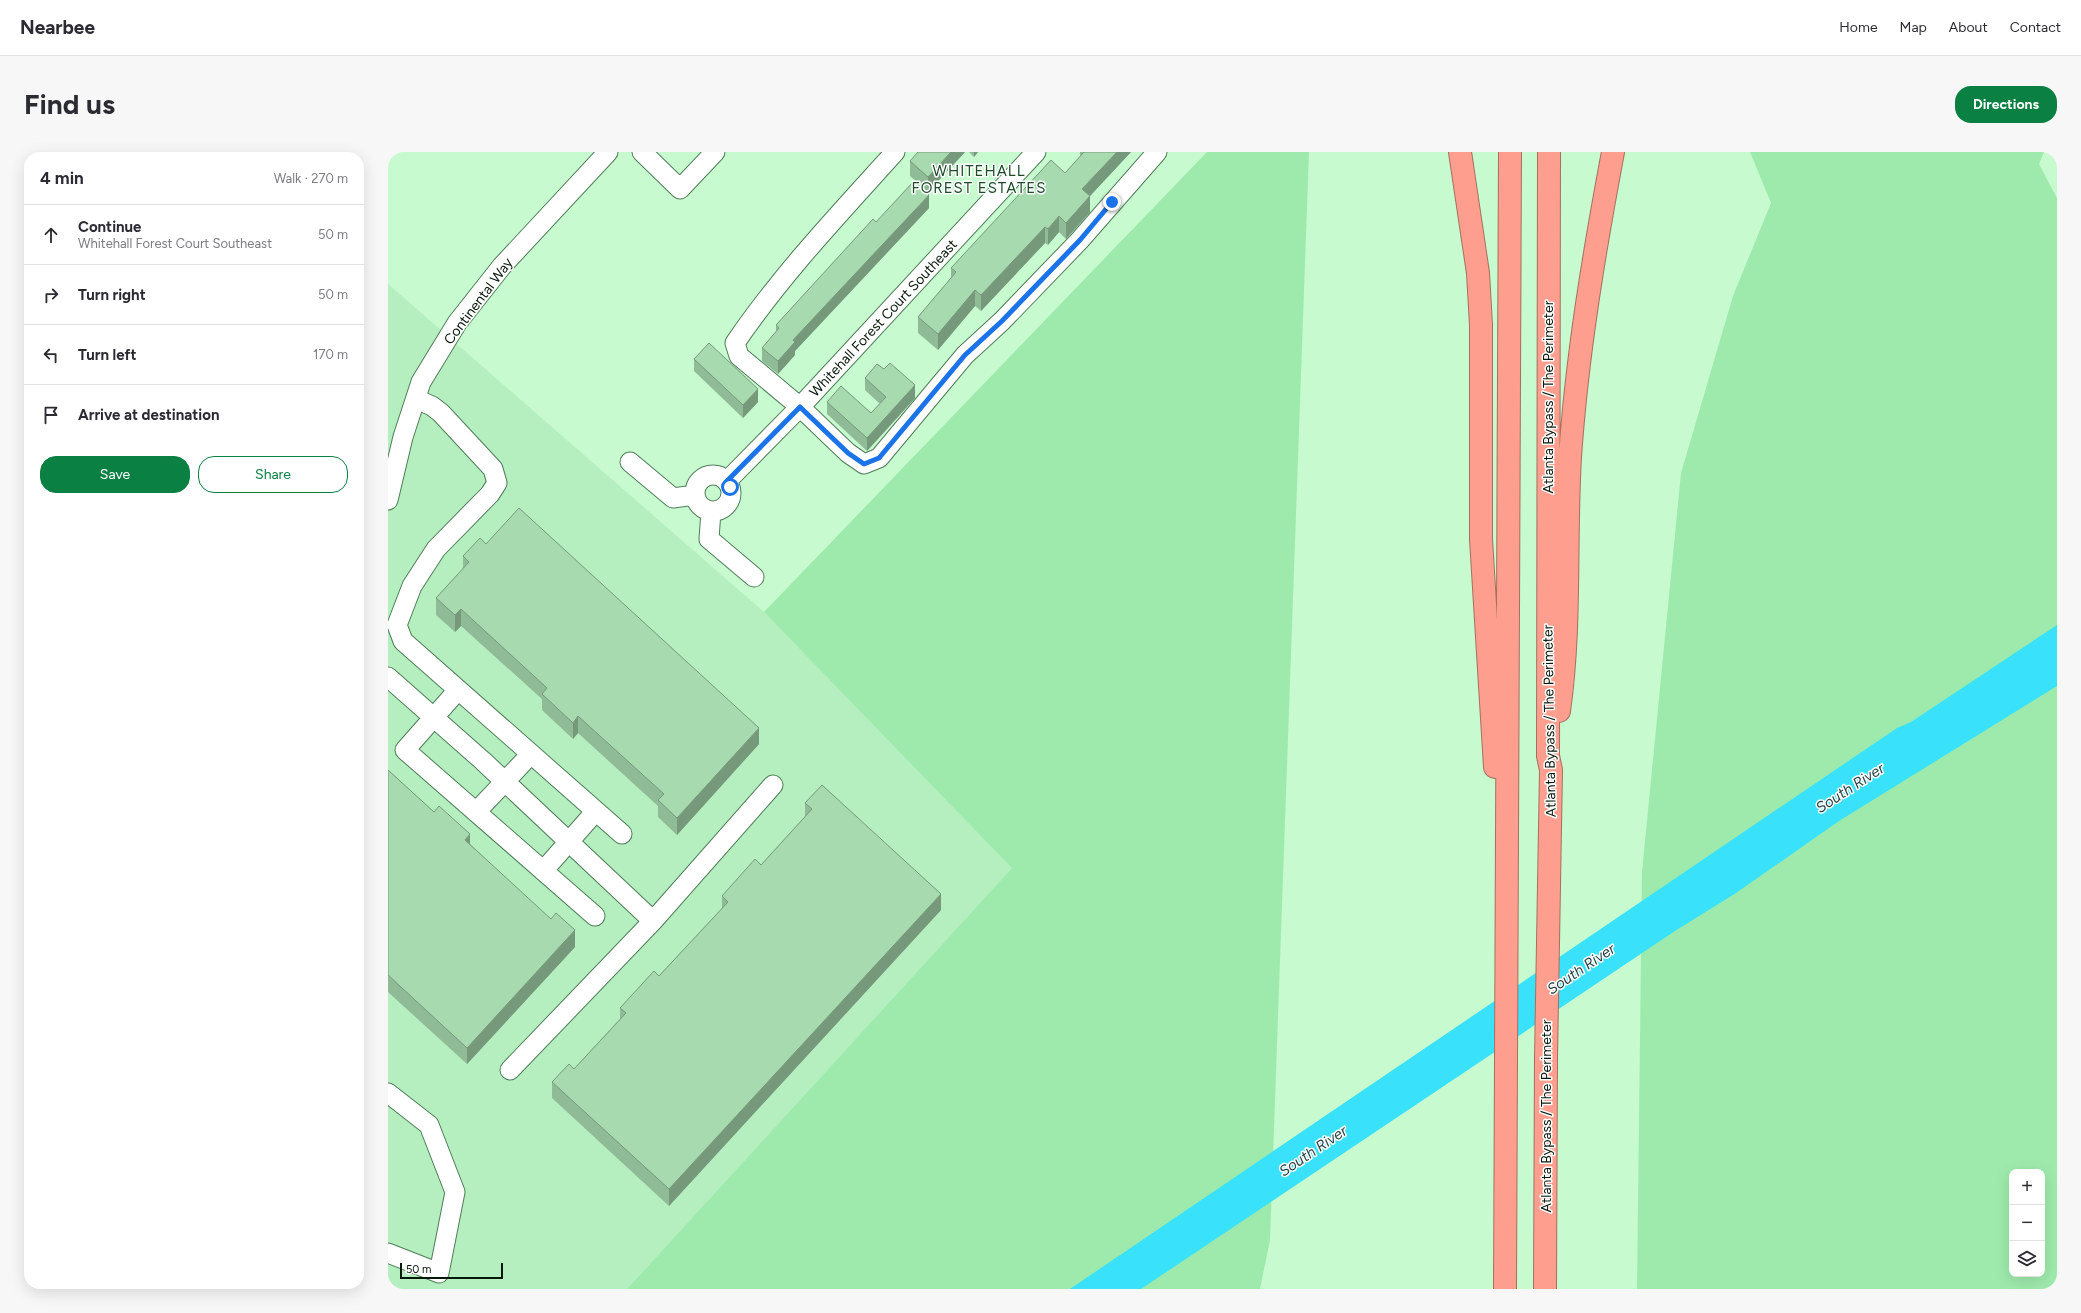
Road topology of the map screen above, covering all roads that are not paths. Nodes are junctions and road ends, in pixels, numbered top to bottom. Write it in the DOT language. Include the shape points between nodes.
graph roads {
  1 [pos="608,152"];
  2 [pos="642,152"];
  3 [pos="715,152"];
  4 [pos="895,152"];
  5 [pos="1036,152"];
  6 [pos="1157,152"];
  7 [pos="1460,152"];
  8 [pos="1510,152"];
  9 [pos="1549,152"];
  10 [pos="1613,152"];
  11 [pos="416,399"];
  12 [pos="800,407"];
  13 [pos="630,462"];
  14 [pos="727,481"];
  15 [pos="694,496"];
  16 [pos="388,500"];
  17 [pos="711,511"];
  18 [pos="754,577"];
  19 [pos="388,677"];
  20 [pos="458,690"];
  21 [pos="434,717"];
  22 [pos="531,754"];
  23 [pos="1550,770"];
  24 [pos="505,782"];
  25 [pos="773,785"];
  26 [pos="596,811"];
  27 [pos="476,812"];
  28 [pos="622,834"];
  29 [pos="569,842"];
  30 [pos="543,871"];
  31 [pos="595,916"];
  32 [pos="653,920"];
  33 [pos="1506,964"];
  34 [pos="510,1070"];
  35 [pos="388,1093"];
  36 [pos="388,1253"];
  37 [pos="1505,1289"];
  38 [pos="1545,1289"];
  1 -- 11 [label="street, Continental Way" via="488,283 457,323 421,382"];
  2 -- 3 [label="street" via="680,189"];
  4 -- 12 [label="street" via="799,260 735,343 739,356"];
  5 -- 12 [label="street, Whitehall Forest Court Southeast"];
  6 -- 12 [label="street" via="1080,240 1002,321 965,355 879,458 864,464 848,453"];
  7 -- 33 [label="highway" via="1478,273 1481,325 1481,539"];
  8 -- 33 [label="highway"];
  9 -- 23 [label="highway, Atlanta Bypass / The Perimeter" via="1547,578"];
  10 -- 23 [label="highway" via="1587,297 1574,417 1568,493 1565,670"];
  11 -- 16 [label="street, Continental Way" via="403,437"];
  11 -- 20 [label="street" via="441,413 493,469 497,483 436,549 412,586 396,625 403,641"];
  12 -- 14 [label="street, Whitehall Forest Court Southeast"];
  13 -- 15 [label="street" via="673,498"];
  14 -- 15 [label="street" via="717,475 706,476 697,484"];
  14 -- 17 [label="street" via="731,493 727,504 717,511"];
  15 -- 17 [label="street" via="700,506"];
  17 -- 18 [label="street" via="709,539"];
  19 -- 21 [label="street"];
  20 -- 21 [label="street"];
  20 -- 22 [label="street"];
  21 -- 24 [label="street"];
  21 -- 27 [label="street" via="405,750"];
  22 -- 24 [label="street"];
  22 -- 26 [label="street"];
  23 -- 38 [label="highway, Atlanta Bypass / The Perimeter"];
  24 -- 27 [label="street"];
  24 -- 29 [label="street"];
  25 -- 32 [label="street"];
  26 -- 28 [label="street"];
  26 -- 29 [label="street"];
  27 -- 30 [label="street"];
  29 -- 30 [label="street"];
  29 -- 32 [label="street"];
  30 -- 31 [label="street"];
  32 -- 34 [label="street"];
  33 -- 37 [label="highway"];
  35 -- 36 [label="street" via="429,1126 455,1192 439,1273"];
}
